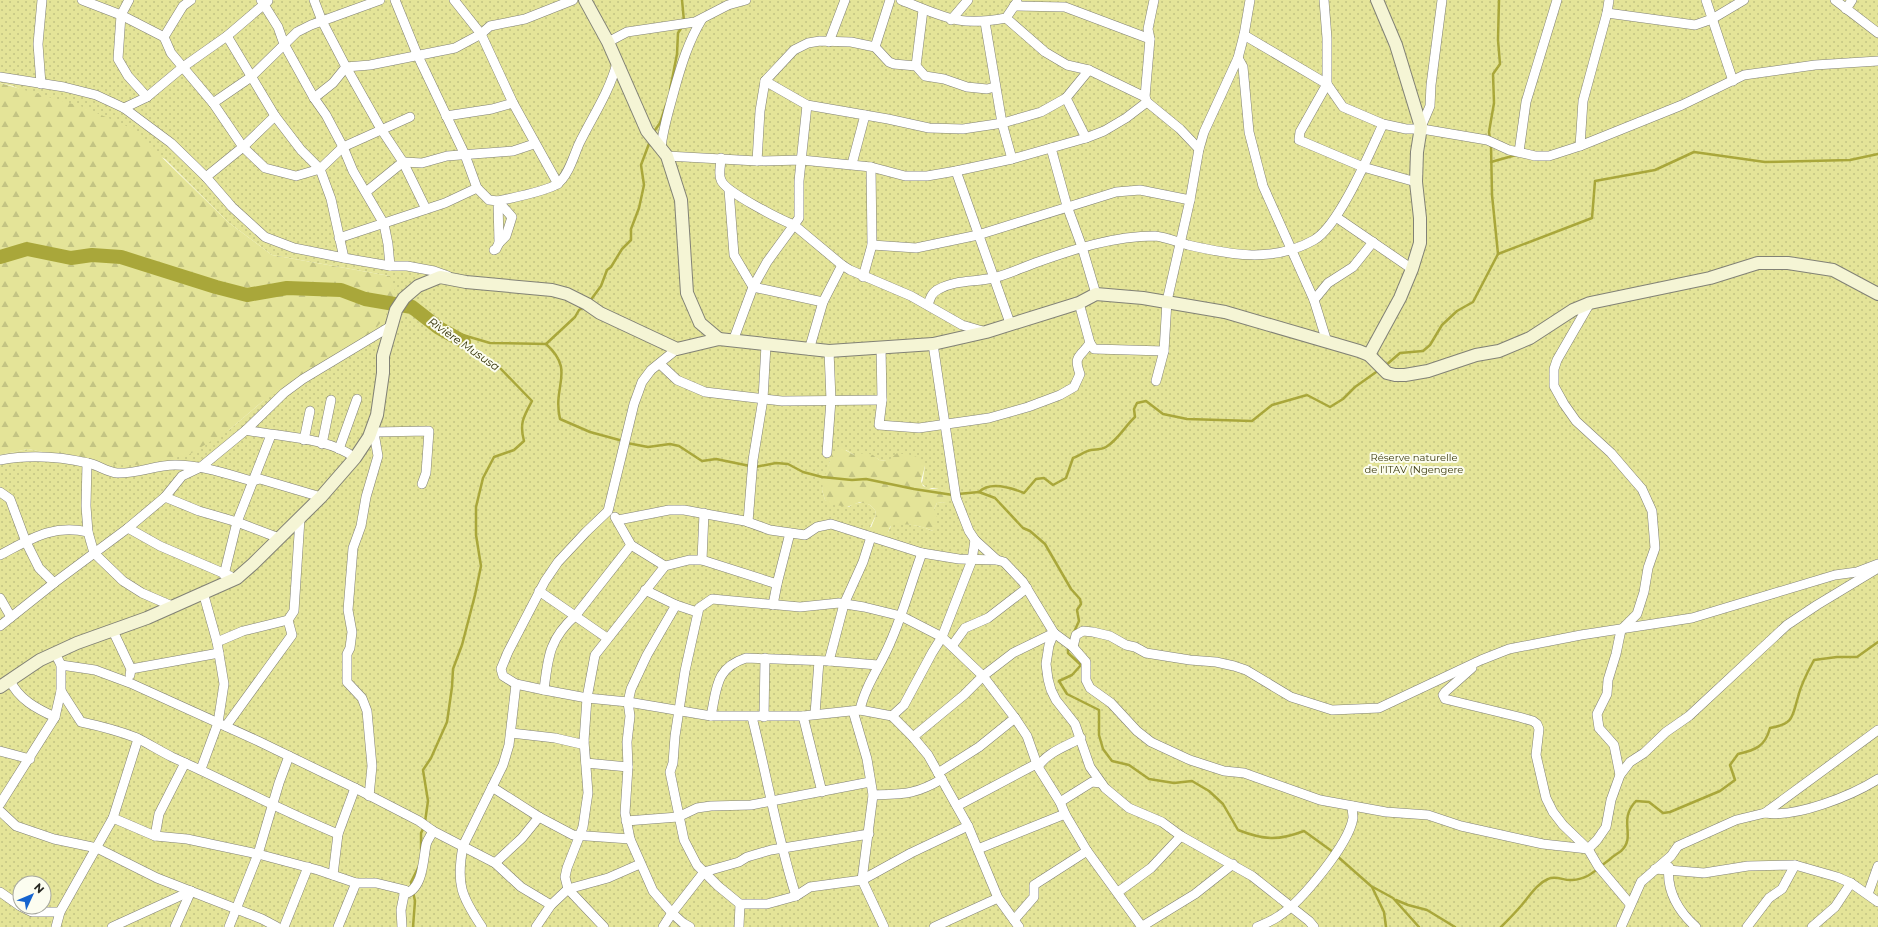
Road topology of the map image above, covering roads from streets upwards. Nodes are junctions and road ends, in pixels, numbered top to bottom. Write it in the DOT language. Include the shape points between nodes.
graph roads {
  1 [pos="42,0"];
  2 [pos="82,0"];
  3 [pos="128,0"];
  4 [pos="191,0"];
  5 [pos="314,0"];
  6 [pos="380,0"];
  7 [pos="395,0"];
  8 [pos="454,0"];
  9 [pos="573,0"];
  10 [pos="585,0"];
  11 [pos="746,0"];
  12 [pos="845,0"];
  13 [pos="890,0"];
  14 [pos="901,0"];
  15 [pos="968,0"];
  16 [pos="1154,0"];
  17 [pos="1250,0"];
  18 [pos="1324,0"];
  19 [pos="1377,0"];
  20 [pos="1380,0"];
  21 [pos="1442,0"];
  22 [pos="1557,0"];
  23 [pos="1609,0"];
  24 [pos="1706,0"];
  25 [pos="1744,0"];
  26 [pos="1835,0"];
  27 [pos="1852,0"];
  28 [pos="265,1"];
  29 [pos="728,3"];
  30 [pos="915,3"];
  31 [pos="1016,3"];
  32 [pos="1846,9"];
  33 [pos="923,10"];
  34 [pos="1383,13"];
  35 [pos="1607,14"];
  36 [pos="120,15"];
  37 [pos="1006,18"];
  38 [pos="702,19"];
  39 [pos="1712,19"];
  40 [pos="951,20"];
  41 [pos="322,21"];
  42 [pos="985,22"];
  43 [pos="1878,33"];
  44 [pos="481,34"];
  45 [pos="1244,35"];
  46 [pos="227,36"];
  47 [pos="164,37"];
  48 [pos="1150,39"];
  49 [pos="608,42"];
  50 [pos="829,42"];
  51 [pos="284,44"];
  52 [pos="876,47"];
  53 [pos="417,54"];
  54 [pos="1238,58"];
  55 [pos="1878,61"];
  56 [pos="617,63"];
  57 [pos="916,66"];
  58 [pos="183,67"];
  59 [pos="346,67"];
  60 [pos="1089,70"];
  61 [pos="0,76"];
  62 [pos="251,77"];
  63 [pos="765,81"];
  64 [pos="1733,81"];
  65 [pos="41,84"];
  66 [pos="1327,84"];
  67 [pos="995,86"];
  68 [pos="147,97"];
  69 [pos="314,98"];
  70 [pos="1066,98"];
  71 [pos="1146,99"];
  72 [pos="213,103"];
  73 [pos="513,103"];
  74 [pos="807,105"];
  75 [pos="124,108"];
  76 [pos="865,115"];
  77 [pos="275,116"];
  78 [pos="446,116"];
  79 [pos="410,117"];
  80 [pos="1002,123"];
  81 [pos="1383,124"];
  82 [pos="1422,128"];
  83 [pos="381,129"];
  84 [pos="1086,138"];
  85 [pos="534,144"];
  86 [pos="1580,146"];
  87 [pos="243,147"];
  88 [pos="343,148"];
  89 [pos="661,148"];
  90 [pos="1051,148"];
  91 [pos="1199,149"];
  92 [pos="1520,152"];
  93 [pos="465,155"];
  94 [pos="721,158"];
  95 [pos="1012,158"];
  96 [pos="802,160"];
  97 [pos="757,161"];
  98 [pos="403,162"];
  99 [pos="852,164"];
  100 [pos="871,167"];
  101 [pos="1363,167"];
  102 [pos="320,169"];
  103 [pos="956,172"];
  104 [pos="206,177"];
  105 [pos="1416,182"];
  106 [pos="558,184"];
  107 [pos="477,188"];
  108 [pos="729,190"];
  109 [pos="366,192"];
  110 [pos="1190,200"];
  111 [pos="498,201"];
  112 [pos="1067,206"];
  113 [pos="426,209"];
  114 [pos="1336,217"];
  115 [pos="384,224"];
  116 [pos="794,225"];
  117 [pos="978,235"];
  118 [pos="339,238"];
  119 [pos="1373,242"];
  120 [pos="1179,243"];
  121 [pos="872,245"];
  122 [pos="1082,247"];
  123 [pos="1291,249"];
  124 [pos="344,258"];
  125 [pos="842,265"];
  126 [pos="390,266"];
  127 [pos="1412,269"];
  128 [pos="863,277"];
  129 [pos="993,278"];
  130 [pos="457,279"];
  131 [pos="753,287"];
  132 [pos="1096,294"];
  133 [pos="1878,294"];
  134 [pos="1314,300"];
  135 [pos="1167,301"];
  136 [pos="823,302"];
  137 [pos="1079,303"];
  138 [pos="1590,303"];
  139 [pos="928,305"];
  140 [pos="1010,323"];
  141 [pos="391,326"];
  142 [pos="986,332"];
  143 [pos="719,339"];
  144 [pos="733,341"];
  145 [pos="1090,342"];
  146 [pos="1327,342"];
  147 [pos="934,344"];
  148 [pos="766,345"];
  149 [pos="881,347"];
  150 [pos="677,349"];
  151 [pos="809,350"];
  152 [pos="829,351"];
  153 [pos="1164,351"];
  154 [pos="1369,355"];
  155 [pos="660,364"];
  156 [pos="1156,381"];
  157 [pos="357,399"];
  158 [pos="331,400"];
  159 [pos="763,400"];
  160 [pos="831,400"];
  161 [pos="882,400"];
  162 [pos="310,411"];
  163 [pos="946,425"];
  164 [pos="246,430"];
  165 [pos="373,430"];
  166 [pos="271,435"];
  167 [pos="304,440"];
  168 [pos="322,444"];
  169 [pos="340,449"];
  170 [pos="827,453"];
  171 [pos="355,458"];
  172 [pos="0,460"];
  173 [pos="87,463"];
  174 [pos="201,467"];
  175 [pos="252,481"];
  176 [pos="422,484"];
  177 [pos="0,492"];
  178 [pos="165,497"];
  179 [pos="321,497"];
  180 [pos="608,511"];
  181 [pos="704,513"];
  182 [pos="300,519"];
  183 [pos="618,520"];
  184 [pos="237,522"];
  185 [pos="748,522"];
  186 [pos="128,528"];
  187 [pos="88,532"];
  188 [pos="790,533"];
  189 [pos="871,537"];
  190 [pos="279,538"];
  191 [pos="975,540"];
  192 [pos="26,542"];
  193 [pos="631,545"];
  194 [pos="94,553"];
  195 [pos="922,553"];
  196 [pos="0,555"];
  197 [pos="702,560"];
  198 [pos="972,560"];
  199 [pos="996,560"];
  200 [pos="1878,564"];
  201 [pos="665,566"];
  202 [pos="1878,568"];
  203 [pos="224,575"];
  204 [pos="237,578"];
  205 [pos="54,583"];
  206 [pos="777,584"];
  207 [pos="1027,588"];
  208 [pos="645,590"];
  209 [pos="539,591"];
  210 [pos="203,592"];
  211 [pos="0,598"];
  212 [pos="844,604"];
  213 [pos="676,605"];
  214 [pos="773,605"];
  215 [pos="172,606"];
  216 [pos="697,612"];
  217 [pos="576,615"];
  218 [pos="901,616"];
  219 [pos="11,617"];
  220 [pos="288,620"];
  221 [pos="0,626"];
  222 [pos="1622,630"];
  223 [pos="113,631"];
  224 [pos="1054,632"];
  225 [pos="607,638"];
  226 [pos="942,638"];
  227 [pos="217,642"];
  228 [pos="1070,645"];
  229 [pos="952,646"];
  230 [pos="219,653"];
  231 [pos="55,654"];
  232 [pos="765,658"];
  233 [pos="1481,660"];
  234 [pos="819,661"];
  235 [pos="829,661"];
  236 [pos="61,665"];
  237 [pos="878,665"];
  238 [pos="131,669"];
  239 [pos="983,676"];
  240 [pos="10,680"];
  241 [pos="130,683"];
  242 [pos="516,684"];
  243 [pos="0,687"];
  244 [pos="61,690"];
  245 [pos="544,690"];
  246 [pos="587,698"];
  247 [pos="628,702"];
  248 [pos="679,710"];
  249 [pos="856,710"];
  250 [pos="815,714"];
  251 [pos="711,716"];
  252 [pos="803,716"];
  253 [pos="892,716"];
  254 [pos="55,717"];
  255 [pos="752,717"];
  256 [pos="764,717"];
  257 [pos="1015,718"];
  258 [pos="222,724"];
  259 [pos="1878,730"];
  260 [pos="510,733"];
  261 [pos="913,737"];
  262 [pos="1081,738"];
  263 [pos="138,739"];
  264 [pos="584,741"];
  265 [pos="0,751"];
  266 [pos="289,756"];
  267 [pos="30,759"];
  268 [pos="185,762"];
  269 [pos="586,763"];
  270 [pos="1038,765"];
  271 [pos="628,767"];
  272 [pos="200,769"];
  273 [pos="1620,775"];
  274 [pos="940,776"];
  275 [pos="1878,779"];
  276 [pos="870,782"];
  277 [pos="1101,783"];
  278 [pos="492,787"];
  279 [pos="355,788"];
  280 [pos="822,792"];
  281 [pos="873,795"];
  282 [pos="369,796"];
  283 [pos="772,801"];
  284 [pos="1060,802"];
  285 [pos="0,804"];
  286 [pos="272,805"];
  287 [pos="957,806"];
  288 [pos="1352,806"];
  289 [pos="0,811"];
  290 [pos="1765,813"];
  291 [pos="1065,814"];
  292 [pos="678,816"];
  293 [pos="113,818"];
  294 [pos="539,818"];
  295 [pos="626,821"];
  296 [pos="968,826"];
  297 [pos="431,829"];
  298 [pos="338,834"];
  299 [pos="869,834"];
  300 [pos="155,836"];
  301 [pos="1181,836"];
  302 [pos="579,837"];
  303 [pos="630,839"];
  304 [pos="463,846"];
  305 [pos="96,848"];
  306 [pos="782,848"];
  307 [pos="978,849"];
  308 [pos="1588,849"];
  309 [pos="1087,851"];
  310 [pos="258,854"];
  311 [pos="1671,856"];
  312 [pos="495,863"];
  313 [pos="640,864"];
  314 [pos="1233,864"];
  315 [pos="1795,865"];
  316 [pos="1878,866"];
  317 [pos="308,867"];
  318 [pos="1655,869"];
  319 [pos="704,872"];
  320 [pos="1669,872"];
  321 [pos="333,874"];
  322 [pos="862,880"];
  323 [pos="356,883"];
  324 [pos="1851,883"];
  325 [pos="568,889"];
  326 [pos="191,891"];
  327 [pos="0,892"];
  328 [pos="409,892"];
  329 [pos="1118,892"];
  330 [pos="1868,894"];
  331 [pos="796,896"];
  332 [pos="998,898"];
  333 [pos="12,902"];
  334 [pos="1878,902"];
  335 [pos="740,904"];
  336 [pos="1630,904"];
  337 [pos="551,905"];
  338 [pos="1291,906"];
  339 [pos="236,909"];
  340 [pos="52,912"];
  341 [pos="60,912"];
  342 [pos="672,913"];
  343 [pos="1017,924"];
  344 [pos="114,926"];
  345 [pos="56,927"];
  346 [pos="175,927"];
  347 [pos="229,927"];
  348 [pos="277,927"];
  349 [pos="284,927"];
  350 [pos="338,927"];
  351 [pos="402,927"];
  352 [pos="482,927"];
  353 [pos="536,927"];
  354 [pos="604,927"];
  355 [pos="663,927"];
  356 [pos="690,927"];
  357 [pos="739,927"];
  358 [pos="884,927"];
  359 [pos="934,927"];
  360 [pos="1142,927"];
  361 [pos="1257,927"];
  362 [pos="1314,927"];
  363 [pos="1621,927"];
  364 [pos="1696,927"];
  365 [pos="1747,927"];
  366 [pos="1812,927"];
  1 -- 65 [label="street" via="38,44"];
  2 -- 36 [label="street"];
  3 -- 36 [label="street"];
  4 -- 47 [label="street" via="183,6"];
  5 -- 41 [label="street"];
  6 -- 41 [label="street"];
  7 -- 53 [label="street"];
  8 -- 44 [label="street"];
  9 -- 44 [label="street" via="525,19 490,26"];
  10 -- 49 [label="street"];
  11 -- 29 [label="street"];
  12 -- 50 [label="street"];
  13 -- 52 [label="street"];
  14 -- 30 [label="street"];
  15 -- 40 [label="street"];
  16 -- 48 [label="street" via="1148,29"];
  17 -- 45 [label="street"];
  18 -- 66 [label="street"];
  19 -- 34 [label="street"];
  20 -- 34 [label="street"];
  21 -- 82 [label="street" via="1430,106"];
  22 -- 92 [label="street" via="1526,102"];
  23 -- 35 [label="street"];
  24 -- 39 [label="street"];
  25 -- 39 [label="street"];
  26 -- 32 [label="street"];
  27 -- 32 [label="street"];
  28 -- 46 [label="street"];
  28 -- 51 [label="street"];
  29 -- 38 [label="street"];
  30 -- 33 [label="street"];
  31 -- 37 [label="street"];
  31 -- 48 [label="street" via="1064,7"];
  32 -- 43 [label="street"];
  33 -- 40 [label="street"];
  33 -- 57 [label="street"];
  34 -- 82 [label="street" via="1396,45"];
  35 -- 39 [label="street" via="1686,25 1702,24"];
  35 -- 86 [label="street" via="1583,101"];
  36 -- 47 [label="street"];
  36 -- 68 [label="street" via="118,59 128,76"];
  37 -- 42 [label="street"];
  37 -- 60 [label="street" via="1044,52 1067,65"];
  38 -- 49 [label="street" via="682,25 627,32"];
  38 -- 89 [label="street" via="692,36 678,74 663,130"];
  39 -- 64 [label="street"];
  40 -- 42 [label="street"];
  41 -- 51 [label="street" via="297,32"];
  41 -- 59 [label="street"];
  42 -- 67 [label="street"];
  44 -- 53 [label="street" via="455,48"];
  44 -- 73 [label="street"];
  45 -- 54 [label="street"];
  45 -- 66 [label="street"];
  46 -- 58 [label="street"];
  46 -- 62 [label="street"];
  47 -- 58 [label="street" via="171,53"];
  48 -- 71 [label="street"];
  49 -- 56 [label="street"];
  50 -- 52 [label="street" via="851,42"];
  50 -- 63 [label="street" via="808,43 794,50"];
  51 -- 62 [label="street"];
  51 -- 69 [label="street"];
  52 -- 57 [label="street" via="889,62"];
  53 -- 59 [label="street" via="370,65"];
  53 -- 78 [label="street"];
  54 -- 91 [label="street" via="1204,132"];
  54 -- 123 [label="street" via="1243,67 1249,132 1262,186"];
  55 -- 64 [label="street" via="1754,72"];
  56 -- 89 [label="street" via="647,131"];
  56 -- 106 [label="street" via="612,82 579,143 570,166"];
  57 -- 67 [label="street" via="925,76 967,87 987,89"];
  58 -- 68 [label="street"];
  58 -- 72 [label="street"];
  59 -- 69 [label="street" via="333,83"];
  59 -- 83 [label="street"];
  60 -- 70 [label="street"];
  60 -- 71 [label="street"];
  61 -- 65 [label="street"];
  62 -- 72 [label="street"];
  62 -- 77 [label="street"];
  63 -- 74 [label="street"];
  63 -- 97 [label="street"];
  64 -- 86 [label="street" via="1682,105"];
  65 -- 75 [label="street" via="96,95"];
  66 -- 81 [label="street" via="1343,107"];
  66 -- 101 [label="street" via="1300,132 1299,140"];
  67 -- 80 [label="street"];
  68 -- 75 [label="street"];
  69 -- 88 [label="street"];
  70 -- 80 [label="street" via="1041,112"];
  70 -- 84 [label="street"];
  71 -- 84 [label="street" via="1126,118"];
  71 -- 91 [label="street"];
  72 -- 87 [label="street"];
  73 -- 78 [label="street"];
  73 -- 85 [label="street"];
  74 -- 76 [label="street"];
  74 -- 96 [label="street"];
  75 -- 104 [label="street" via="171,143"];
  76 -- 80 [label="street" via="929,128 964,129"];
  76 -- 99 [label="street"];
  77 -- 87 [label="street"];
  77 -- 102 [label="street" via="300,150"];
  78 -- 93 [label="street"];
  79 -- 83 [label="street"];
  80 -- 95 [label="street"];
  81 -- 82 [label="street" via="1406,129"];
  81 -- 101 [label="street"];
  82 -- 92 [label="street" via="1487,140"];
  82 -- 105 [label="street" via="1417,152"];
  83 -- 88 [label="street"];
  83 -- 98 [label="street"];
  84 -- 90 [label="street"];
  85 -- 93 [label="street" via="513,151"];
  85 -- 106 [label="street"];
  86 -- 92 [label="street" via="1549,156"];
  87 -- 102 [label="street" via="265,168 296,176"];
  87 -- 104 [label="street"];
  88 -- 102 [label="street"];
  88 -- 109 [label="street"];
  89 -- 94 [label="street"];
  89 -- 143 [label="street" via="681,200 687,293 700,323"];
  90 -- 95 [label="street"];
  90 -- 112 [label="street"];
  91 -- 110 [label="street"];
  93 -- 98 [label="street" via="447,156 422,163"];
  93 -- 107 [label="street"];
  94 -- 97 [label="street"];
  94 -- 108 [label="street" via="720,179"];
  95 -- 103 [label="street"];
  96 -- 97 [label="street"];
  96 -- 99 [label="street"];
  96 -- 116 [label="street" via="799,218"];
  98 -- 109 [label="street"];
  98 -- 113 [label="street"];
  99 -- 100 [label="street"];
  100 -- 103 [label="street" via="906,176"];
  100 -- 121 [label="street"];
  101 -- 105 [label="street"];
  101 -- 114 [label="street"];
  102 -- 118 [label="street" via="331,199"];
  103 -- 117 [label="street"];
  104 -- 124 [label="street" via="232,207 265,237 294,248"];
  105 -- 127 [label="street" via="1420,243"];
  106 -- 111 [label="street"];
  107 -- 111 [label="street" via="489,200"];
  107 -- 113 [label="street"];
  108 -- 116 [label="street"];
  108 -- 131 [label="street" via="734,255"];
  109 -- 115 [label="street"];
  110 -- 112 [label="street" via="1135,190 1116,192"];
  110 -- 120 [label="street"];
  111 -- 111 [label="street" via="496,246 506,236 512,217"];
  112 -- 117 [label="street"];
  112 -- 122 [label="street"];
  113 -- 115 [label="street"];
  114 -- 119 [label="street"];
  114 -- 123 [label="street" via="1326,231 1314,240"];
  115 -- 118 [label="street"];
  115 -- 126 [label="street"];
  116 -- 125 [label="street"];
  116 -- 131 [label="street" via="767,262"];
  117 -- 121 [label="street" via="916,248"];
  117 -- 129 [label="street"];
  118 -- 124 [label="street"];
  119 -- 127 [label="street"];
  119 -- 134 [label="street" via="1353,267 1328,283"];
  120 -- 122 [label="street" via="1158,236 1126,238"];
  120 -- 123 [label="street" via="1240,255 1260,255"];
  120 -- 135 [label="street"];
  121 -- 128 [label="street"];
  122 -- 129 [label="street"];
  122 -- 132 [label="street"];
  123 -- 134 [label="street"];
  124 -- 126 [label="street"];
  125 -- 128 [label="street"];
  125 -- 136 [label="street"];
  126 -- 130 [label="street" via="414,267"];
  127 -- 154 [label="street" via="1400,298"];
  128 -- 139 [label="street"];
  129 -- 139 [label="street" via="939,289 932,294"];
  129 -- 140 [label="street"];
  130 -- 141 [label="street" via="440,277 413,289 399,306"];
  130 -- 150 [label="street" via="567,294"];
  131 -- 136 [label="street"];
  131 -- 144 [label="street"];
  132 -- 135 [label="street"];
  132 -- 137 [label="street"];
  133 -- 138 [label="street" via="1833,270 1788,263 1758,263 1710,278"];
  134 -- 146 [label="street"];
  135 -- 146 [label="street" via="1225,312"];
  135 -- 153 [label="street"];
  136 -- 151 [label="street"];
  137 -- 140 [label="street"];
  137 -- 145 [label="street"];
  138 -- 154 [label="street" via="1573,310 1530,338 1499,351 1476,355 1428,371 1395,375 1383,370"];
  138 -- 222 [label="street" via="1557,360 1554,386 1576,421 1611,453 1638,484 1652,511 1654,554 1637,614"];
  139 -- 142 [label="street" via="962,325"];
  140 -- 142 [label="street"];
  141 -- 164 [label="street" via="303,379 284,393"];
  141 -- 165 [label="street" via="383,356"];
  142 -- 147 [label="street"];
  143 -- 144 [label="street"];
  143 -- 150 [label="street"];
  144 -- 148 [label="street"];
  145 -- 153 [label="street" via="1094,349"];
  145 -- 163 [label="street" via="1077,358 1080,374 1074,387 1028,407 989,418"];
  146 -- 154 [label="street"];
  147 -- 149 [label="street"];
  147 -- 163 [label="street"];
  148 -- 151 [label="street"];
  148 -- 159 [label="street"];
  149 -- 152 [label="street"];
  149 -- 161 [label="street"];
  150 -- 155 [label="street"];
  151 -- 152 [label="street"];
  152 -- 160 [label="street"];
  153 -- 156 [label="street"];
  155 -- 159 [label="street" via="677,380 705,392"];
  155 -- 180 [label="street" via="644,378 640,386"];
  157 -- 169 [label="street"];
  158 -- 168 [label="street"];
  159 -- 160 [label="street"];
  159 -- 185 [label="street" via="753,460"];
  160 -- 161 [label="street"];
  160 -- 170 [label="street"];
  161 -- 163 [label="street" via="879,425 919,428"];
  162 -- 167 [label="street"];
  163 -- 191 [label="street" via="955,494"];
  164 -- 166 [label="street"];
  164 -- 174 [label="street"];
  165 -- 171 [label="street"];
  165 -- 176 [label="street" via="428,431 426,473"];
  165 -- 282 [label="street" via="378,456 353,548 348,610 352,632 347,654 347,682 362,698 367,711 372,766"];
  166 -- 167 [label="street"];
  166 -- 175 [label="street"];
  167 -- 168 [label="street"];
  168 -- 169 [label="street"];
  169 -- 171 [label="street"];
  171 -- 179 [label="street"];
  172 -- 173 [label="street" via="28,456"];
  173 -- 174 [label="street" via="116,473 141,472 173,465"];
  173 -- 187 [label="street"];
  174 -- 175 [label="street"];
  174 -- 178 [label="street" via="182,476"];
  175 -- 179 [label="street" via="260,479"];
  175 -- 184 [label="street"];
  177 -- 192 [label="street" via="10,499"];
  178 -- 184 [label="street" via="198,511"];
  178 -- 186 [label="street"];
  179 -- 182 [label="street"];
  180 -- 183 [label="street"];
  180 -- 209 [label="street" via="558,562"];
  181 -- 183 [label="street" via="669,510"];
  181 -- 185 [label="street"];
  181 -- 197 [label="street"];
  182 -- 190 [label="street"];
  182 -- 220 [label="street" via="294,611"];
  183 -- 193 [label="street"];
  184 -- 190 [label="street"];
  184 -- 203 [label="street"];
  185 -- 188 [label="street" via="770,530"];
  186 -- 194 [label="street"];
  186 -- 203 [label="street"];
  187 -- 192 [label="street" via="50,532"];
  187 -- 194 [label="street"];
  188 -- 189 [label="street" via="805,535 817,527 831,524"];
  188 -- 206 [label="street"];
  189 -- 195 [label="street"];
  189 -- 212 [label="street"];
  190 -- 204 [label="street"];
  191 -- 198 [label="street"];
  191 -- 199 [label="street"];
  192 -- 196 [label="street"];
  192 -- 205 [label="street" via="39,568"];
  193 -- 201 [label="street"];
  193 -- 217 [label="street"];
  194 -- 205 [label="street"];
  194 -- 215 [label="street" via="123,581 142,593"];
  195 -- 198 [label="street"];
  195 -- 218 [label="street"];
  197 -- 201 [label="street" via="689,560"];
  197 -- 206 [label="street"];
  198 -- 199 [label="street"];
  198 -- 226 [label="street"];
  199 -- 207 [label="street" via="1004,562"];
  200 -- 222 [label="street" via="1692,618"];
  201 -- 208 [label="street"];
  202 -- 273 [label="street" via="1787,625 1689,716 1630,762"];
  203 -- 204 [label="street"];
  204 -- 210 [label="street"];
  205 -- 219 [label="street"];
  206 -- 214 [label="street"];
  207 -- 224 [label="street"];
  207 -- 229 [label="street" via="988,618 966,628"];
  208 -- 213 [label="street"];
  208 -- 225 [label="street"];
  209 -- 217 [label="street"];
  209 -- 242 [label="street" via="501,669 503,676"];
  210 -- 215 [label="street"];
  210 -- 227 [label="street"];
  211 -- 219 [label="street"];
  212 -- 214 [label="street" via="800,607"];
  212 -- 218 [label="street"];
  212 -- 235 [label="street"];
  213 -- 216 [label="street"];
  213 -- 247 [label="street" via="647,654 630,689"];
  214 -- 216 [label="street" via="712,599 704,603"];
  215 -- 223 [label="street"];
  216 -- 248 [label="street"];
  217 -- 225 [label="street"];
  217 -- 245 [label="street" via="565,625 550,651"];
  218 -- 226 [label="street"];
  218 -- 237 [label="street" via="890,645"];
  219 -- 221 [label="street"];
  220 -- 227 [label="street" via="243,631"];
  220 -- 258 [label="street" via="292,635"];
  222 -- 233 [label="street" via="1536,642 1509,648"];
  222 -- 273 [label="street" via="1608,680 1607,694 1597,714 1600,728 1614,745"];
  223 -- 231 [label="street" via="77,643"];
  223 -- 238 [label="street"];
  224 -- 228 [label="street"];
  224 -- 239 [label="street" via="1013,653"];
  224 -- 262 [label="street" via="1046,664 1048,679 1056,700 1076,724"];
  225 -- 246 [label="street" via="595,655"];
  226 -- 229 [label="street"];
  226 -- 253 [label="street" via="904,705"];
  227 -- 230 [label="street"];
  228 -- 233 [label="street" via="1076,635 1083,631 1110,636 1146,653 1216,662 1246,670 1291,697 1332,710 1379,708"];
  228 -- 288 [label="street" via="1086,662 1085,675 1090,688 1111,702 1137,731 1160,747 1224,771 1244,773 1320,800"];
  229 -- 239 [label="street"];
  230 -- 238 [label="street"];
  230 -- 258 [label="street" via="224,684"];
  231 -- 236 [label="street"];
  231 -- 240 [label="street" via="40,660"];
  232 -- 234 [label="street"];
  232 -- 251 [label="street" via="746,658 728,666 719,679"];
  232 -- 256 [label="street"];
  233 -- 308 [label="street" via="1443,696 1445,699 1519,717 1537,724 1539,729 1536,755 1546,798 1562,825"];
  234 -- 235 [label="street"];
  234 -- 250 [label="street"];
  235 -- 237 [label="street"];
  236 -- 241 [label="street" via="95,670"];
  236 -- 244 [label="street"];
  237 -- 249 [label="street"];
  238 -- 241 [label="street"];
  239 -- 257 [label="street"];
  239 -- 261 [label="street"];
  240 -- 243 [label="street"];
  240 -- 254 [label="street" via="23,698 39,710"];
  241 -- 258 [label="street"];
  242 -- 245 [label="street"];
  242 -- 260 [label="street"];
  244 -- 254 [label="street"];
  244 -- 263 [label="street" via="81,722"];
  245 -- 246 [label="street"];
  246 -- 247 [label="street"];
  246 -- 264 [label="street"];
  247 -- 248 [label="street"];
  247 -- 271 [label="street"];
  248 -- 251 [label="street"];
  248 -- 292 [label="street" via="670,772"];
  249 -- 250 [label="street"];
  249 -- 253 [label="street"];
  249 -- 276 [label="street"];
  250 -- 252 [label="street"];
  251 -- 255 [label="street"];
  252 -- 256 [label="street"];
  252 -- 280 [label="street"];
  253 -- 261 [label="street"];
  254 -- 267 [label="street"];
  255 -- 256 [label="street"];
  255 -- 283 [label="street"];
  257 -- 270 [label="street" via="1027,736"];
  257 -- 274 [label="street"];
  258 -- 266 [label="street"];
  258 -- 272 [label="street"];
  259 -- 290 [label="street"];
  260 -- 264 [label="street" via="581,744"];
  260 -- 278 [label="street" via="503,765"];
  261 -- 274 [label="street" via="928,755"];
  262 -- 270 [label="street" via="1050,754"];
  262 -- 277 [label="street" via="1090,767"];
  263 -- 268 [label="street"];
  263 -- 293 [label="street"];
  264 -- 269 [label="street"];
  265 -- 267 [label="street"];
  266 -- 279 [label="street"];
  266 -- 286 [label="street"];
  267 -- 285 [label="street"];
  268 -- 272 [label="street"];
  268 -- 300 [label="street" via="159,814"];
  269 -- 271 [label="street"];
  269 -- 302 [label="street" via="586,806"];
  270 -- 284 [label="street"];
  270 -- 287 [label="street"];
  271 -- 295 [label="street"];
  272 -- 286 [label="street"];
  273 -- 308 [label="street" via="1611,800 1606,827"];
  274 -- 281 [label="street" via="925,789 913,793"];
  274 -- 287 [label="street"];
  275 -- 290 [label="street" via="1847,795 1804,810 1777,815"];
  276 -- 280 [label="street"];
  276 -- 281 [label="street"];
  277 -- 284 [label="street" via="1092,782"];
  277 -- 301 [label="street" via="1129,808 1162,822"];
  278 -- 294 [label="street"];
  278 -- 304 [label="street"];
  279 -- 282 [label="street"];
  279 -- 298 [label="street"];
  280 -- 283 [label="street"];
  281 -- 299 [label="street"];
  282 -- 297 [label="street"];
  283 -- 292 [label="street" via="751,805 697,808"];
  283 -- 306 [label="street"];
  284 -- 291 [label="street"];
  286 -- 298 [label="street"];
  286 -- 310 [label="street"];
  287 -- 296 [label="street"];
  288 -- 308 [label="street" via="1428,815 1461,826 1536,842"];
  288 -- 338 [label="street" via="1353,818 1343,843 1319,876"];
  289 -- 305 [label="street" via="16,826"];
  290 -- 311 [label="street" via="1736,820 1678,846"];
  291 -- 307 [label="street"];
  291 -- 309 [label="street"];
  292 -- 295 [label="street"];
  292 -- 319 [label="street" via="684,840 697,865"];
  293 -- 300 [label="street"];
  293 -- 305 [label="street"];
  294 -- 302 [label="street"];
  294 -- 312 [label="street"];
  295 -- 303 [label="street"];
  296 -- 307 [label="street"];
  296 -- 322 [label="street"];
  297 -- 304 [label="street"];
  297 -- 328 [label="street" via="423,867"];
  298 -- 321 [label="street"];
  299 -- 306 [label="street"];
  299 -- 322 [label="street"];
  300 -- 310 [label="street" via="187,839"];
  301 -- 314 [label="street"];
  301 -- 329 [label="street" via="1151,868"];
  302 -- 303 [label="street"];
  302 -- 325 [label="street" via="565,877"];
  303 -- 313 [label="street"];
  304 -- 312 [label="street"];
  304 -- 352 [label="street" via="459,875 461,890"];
  305 -- 326 [label="street" via="157,878"];
  305 -- 341 [label="street"];
  306 -- 319 [label="street"];
  306 -- 331 [label="street"];
  307 -- 332 [label="street"];
  308 -- 336 [label="street"];
  309 -- 329 [label="street"];
  309 -- 343 [label="street" via="1034,885 1034,897"];
  310 -- 317 [label="street"];
  310 -- 339 [label="street"];
  311 -- 318 [label="street"];
  311 -- 320 [label="street"];
  312 -- 337 [label="street" via="521,887"];
  313 -- 325 [label="street" via="608,878"];
  313 -- 342 [label="street" via="653,891"];
  314 -- 338 [label="street"];
  314 -- 360 [label="street" via="1195,894"];
  315 -- 320 [label="street" via="1748,866 1704,873"];
  315 -- 324 [label="street" via="1816,869"];
  315 -- 365 [label="street" via="1782,890 1769,898"];
  316 -- 330 [label="street"];
  317 -- 321 [label="street"];
  317 -- 349 [label="street"];
  318 -- 320 [label="street"];
  318 -- 336 [label="street" via="1641,882"];
  319 -- 335 [label="street"];
  319 -- 342 [label="street"];
  320 -- 364 [label="street" via="1678,908"];
  321 -- 323 [label="street"];
  322 -- 331 [label="street" via="810,887"];
  322 -- 358 [label="street"];
  323 -- 328 [label="street" via="376,883"];
  323 -- 350 [label="street"];
  324 -- 330 [label="street"];
  324 -- 366 [label="street" via="1835,907"];
  325 -- 337 [label="street"];
  325 -- 354 [label="street"];
  326 -- 339 [label="street"];
  326 -- 344 [label="street"];
  326 -- 346 [label="street"];
  327 -- 333 [label="street"];
  328 -- 351 [label="street" via="401,910"];
  329 -- 360 [label="street"];
  330 -- 334 [label="street"];
  331 -- 335 [label="street" via="767,904"];
  332 -- 343 [label="street"];
  332 -- 359 [label="street"];
  335 -- 357 [label="street"];
  336 -- 363 [label="street"];
  337 -- 353 [label="street"];
  338 -- 361 [label="street" via="1280,916"];
  338 -- 362 [label="street"];
  339 -- 347 [label="street"];
  339 -- 348 [label="street"];
  340 -- 341 [label="street"];
  341 -- 345 [label="street"];
  342 -- 355 [label="street"];
  342 -- 356 [label="street"];
}
